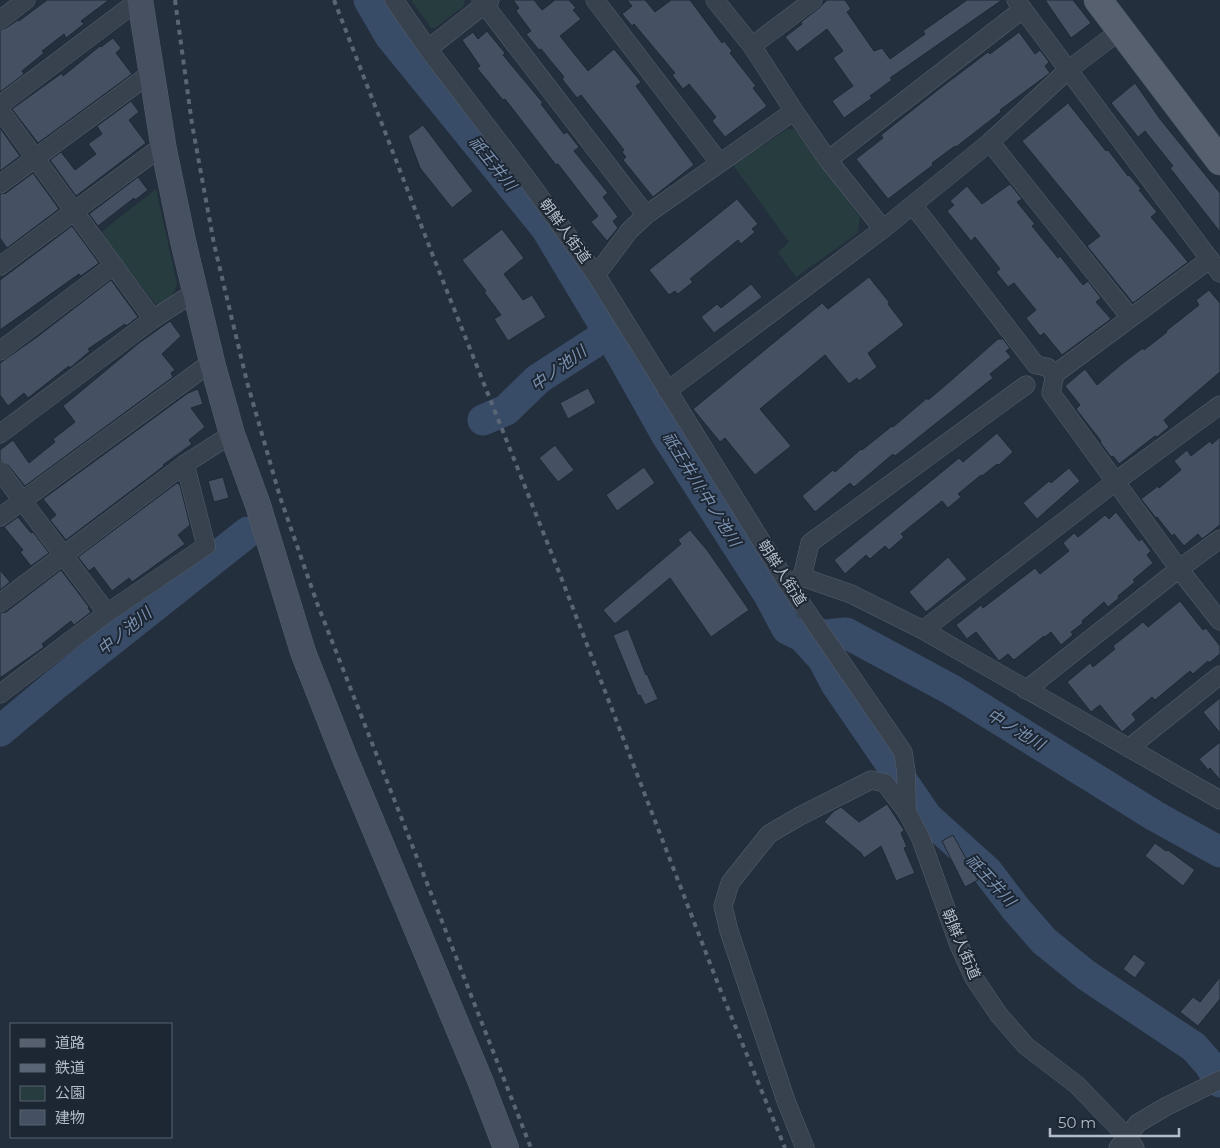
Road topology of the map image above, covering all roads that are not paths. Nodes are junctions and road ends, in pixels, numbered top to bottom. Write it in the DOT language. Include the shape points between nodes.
graph roads {
  1 [pos="26,0"];
  2 [pos="139,0"];
  3 [pos="394,0"];
  4 [pos="594,0"];
  5 [pos="715,0"];
  6 [pos="813,0"];
  7 [pos="1098,0"];
  8 [pos="485,2"];
  9 [pos="1019,5"];
  10 [pos="0,20"];
  11 [pos="1121,30"];
  12 [pos="752,46"];
  13 [pos="428,48"];
  14 [pos="1068,70"];
  15 [pos="152,73"];
  16 [pos="0,104"];
  17 [pos="0,110"];
  18 [pos="794,111"];
  19 [pos="990,142"];
  20 [pos="164,150"];
  21 [pos="36,158"];
  22 [pos="828,160"];
  23 [pos="1220,161"];
  24 [pos="719,162"];
  25 [pos="0,184"];
  26 [pos="913,205"];
  27 [pos="75,210"];
  28 [pos="646,215"];
  29 [pos="884,229"];
  30 [pos="114,265"];
  31 [pos="0,266"];
  32 [pos="1215,266"];
  33 [pos="596,275"];
  34 [pos="195,295"];
  35 [pos="1130,317"];
  36 [pos="153,319"];
  37 [pos="0,351"];
  38 [pos="1036,365"];
  39 [pos="213,366"];
  40 [pos="1055,374"];
  41 [pos="1026,385"];
  42 [pos="667,391"];
  43 [pos="1051,393"];
  44 [pos="1220,405"];
  45 [pos="0,434"];
  46 [pos="232,434"];
  47 [pos="184,464"];
  48 [pos="0,471"];
  49 [pos="1115,482"];
  50 [pos="22,500"];
  51 [pos="0,517"];
  52 [pos="1220,539"];
  53 [pos="64,556"];
  54 [pos="1179,569"];
  55 [pos="795,581"];
  56 [pos="0,603"];
  57 [pos="107,613"];
  58 [pos="1220,621"];
  59 [pos="923,630"];
  60 [pos="1220,675"];
  61 [pos="1026,690"];
  62 [pos="0,694"];
  63 [pos="1129,748"];
  64 [pos="1220,800"];
  65 [pos="907,806"];
  66 [pos="1220,1080"];
  67 [pos="1127,1145"];
  68 [pos="506,1148"];
  69 [pos="805,1148"];
  1 -- 10 [label="street"];
  2 -- 15 [label="street"];
  2 -- 16 [label="street"];
  3 -- 13 [label="street, 朝鮮人街道"];
  4 -- 24 [label="street"];
  5 -- 12 [label="street"];
  6 -- 12 [label="street"];
  7 -- 11 [label="main road"];
  8 -- 13 [label="street"];
  8 -- 28 [label="street"];
  9 -- 14 [label="street"];
  9 -- 22 [label="street"];
  11 -- 14 [label="street"];
  11 -- 23 [label="main road"];
  12 -- 18 [label="street"];
  13 -- 33 [label="street, 朝鮮人街道"];
  14 -- 19 [label="street"];
  14 -- 32 [label="street"];
  15 -- 20 [label="street"];
  15 -- 21 [label="street"];
  17 -- 21 [label="street"];
  18 -- 22 [label="street"];
  18 -- 24 [label="street"];
  19 -- 26 [label="street"];
  19 -- 35 [label="street"];
  20 -- 27 [label="street" via="153,153"];
  20 -- 34 [label="street"];
  21 -- 25 [label="street"];
  21 -- 27 [label="street"];
  22 -- 29 [label="street"];
  24 -- 28 [label="street"];
  26 -- 29 [label="street"];
  26 -- 38 [label="street"];
  27 -- 30 [label="street"];
  27 -- 31 [label="street"];
  28 -- 33 [label="street" via="629,231"];
  29 -- 42 [label="street"];
  30 -- 36 [label="street"];
  30 -- 37 [label="street"];
  32 -- 35 [label="street"];
  33 -- 42 [label="street, 朝鮮人街道"];
  34 -- 36 [label="street"];
  34 -- 39 [label="street"];
  35 -- 40 [label="street"];
  36 -- 45 [label="street"];
  38 -- 40 [label="street" via="1047,367"];
  38 -- 41 [label="street" via="1029,372"];
  39 -- 46 [label="street"];
  39 -- 50 [label="street" via="202,368"];
  40 -- 43 [label="street"];
  41 -- 43 [label="street" via="1038,394"];
  41 -- 55 [label="street" via="810,543"];
  42 -- 55 [label="street, 朝鮮人街道"];
  43 -- 49 [label="street"];
  44 -- 49 [label="street"];
  46 -- 47 [label="street"];
  46 -- 68 [label="street" via="261,514 303,652"];
  47 -- 53 [label="street"];
  47 -- 57 [label="street" via="206,546"];
  48 -- 50 [label="street"];
  49 -- 54 [label="street"];
  49 -- 59 [label="street"];
  50 -- 51 [label="street"];
  50 -- 53 [label="street"];
  52 -- 54 [label="street"];
  53 -- 56 [label="street"];
  53 -- 57 [label="street"];
  54 -- 58 [label="street"];
  54 -- 61 [label="street"];
  55 -- 59 [label="street" via="851,594"];
  55 -- 65 [label="street, 朝鮮人街道" via="806,610 903,752"];
  57 -- 62 [label="street"];
  59 -- 61 [label="street"];
  60 -- 63 [label="street"];
  61 -- 63 [label="street"];
  63 -- 64 [label="street"];
  65 -- 67 [label="street, 朝鮮人街道" via="974,978 999,1015 1026,1046 1077,1085"];
  65 -- 69 [label="street" via="885,783 871,780 800,816 769,834 730,883 723,906 786,1101"];
  66 -- 67 [label="street" via="1138,1123"];
}
